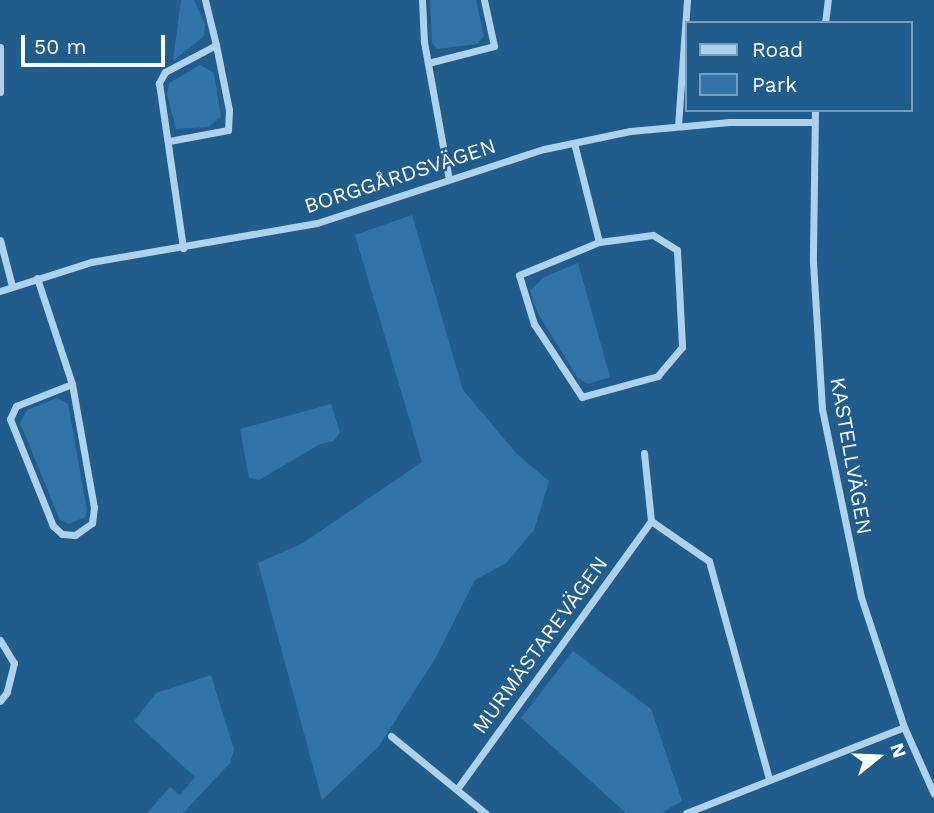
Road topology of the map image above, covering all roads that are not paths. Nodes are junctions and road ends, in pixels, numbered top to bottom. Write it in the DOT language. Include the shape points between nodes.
graph roads {
  1 [pos="205,0"];
  2 [pos="422,0"];
  3 [pos="484,0"];
  4 [pos="687,0"];
  5 [pos="828,0"];
  6 [pos="685,21"];
  7 [pos="825,21"];
  8 [pos="685,25"];
  9 [pos="216,45"];
  10 [pos="0,47"];
  11 [pos="428,63"];
  12 [pos="0,92"];
  13 [pos="815,112"];
  14 [pos="814,122"];
  15 [pos="677,126"];
  16 [pos="169,141"];
  17 [pos="575,142"];
  18 [pos="449,179"];
  19 [pos="0,240"];
  20 [pos="599,242"];
  21 [pos="183,248"];
  22 [pos="37,278"];
  23 [pos="12,286"];
  24 [pos="0,291"];
  25 [pos="72,384"];
  26 [pos="644,453"];
  27 [pos="651,522"];
  28 [pos="0,640"];
  29 [pos="0,701"];
  30 [pos="904,727"];
  31 [pos="391,736"];
  32 [pos="769,779"];
  33 [pos="457,789"];
  34 [pos="934,794"];
  35 [pos="485,813"];
  36 [pos="687,813"];
  1 -- 9 [label="street"];
  2 -- 11 [label="street"];
  3 -- 11 [label="street" via="494,46"];
  4 -- 6 [label="street"];
  5 -- 7 [label="street"];
  8 -- 15 [label="street"];
  9 -- 16 [label="street" via="162,77"];
  9 -- 16 [label="street" via="229,110 228,130"];
  10 -- 12 [label="street"];
  11 -- 18 [label="street"];
  13 -- 14 [label="street, KASTELLVÄGEN"];
  14 -- 15 [label="street, BORGGÅRDSVÄGEN"];
  14 -- 30 [label="street, KASTELLVÄGEN" via="814,312 822,409 861,597"];
  15 -- 17 [label="street, BORGGÅRDSVÄGEN"];
  16 -- 21 [label="street"];
  17 -- 18 [label="street, BORGGÅRDSVÄGEN"];
  17 -- 20 [label="street"];
  18 -- 21 [label="street, BORGGÅRDSVÄGEN" via="317,223"];
  19 -- 23 [label="street"];
  20 -- 20 [label="street" via="653,235 677,250 682,347 658,376 582,397 534,324 519,275"];
  21 -- 22 [label="street, BORGGÅRDSVÄGEN" via="91,262"];
  22 -- 23 [label="street, BORGGÅRDSVÄGEN"];
  22 -- 25 [label="street"];
  23 -- 24 [label="street, BORGGÅRDSVÄGEN"];
  25 -- 25 [label="street" via="94,507 92,523 75,535 62,534 53,526 10,419 16,405"];
  26 -- 27 [label="street"];
  27 -- 32 [label="street" via="709,561"];
  27 -- 33 [label="street, MURMÄSTAREVÄGEN"];
  28 -- 29 [label="street" via="14,663"];
  30 -- 32 [label="street"];
  30 -- 34 [label="street, KASTELLVÄGEN"];
  31 -- 33 [label="street"];
  32 -- 36 [label="street"];
  33 -- 35 [label="street"];
}
